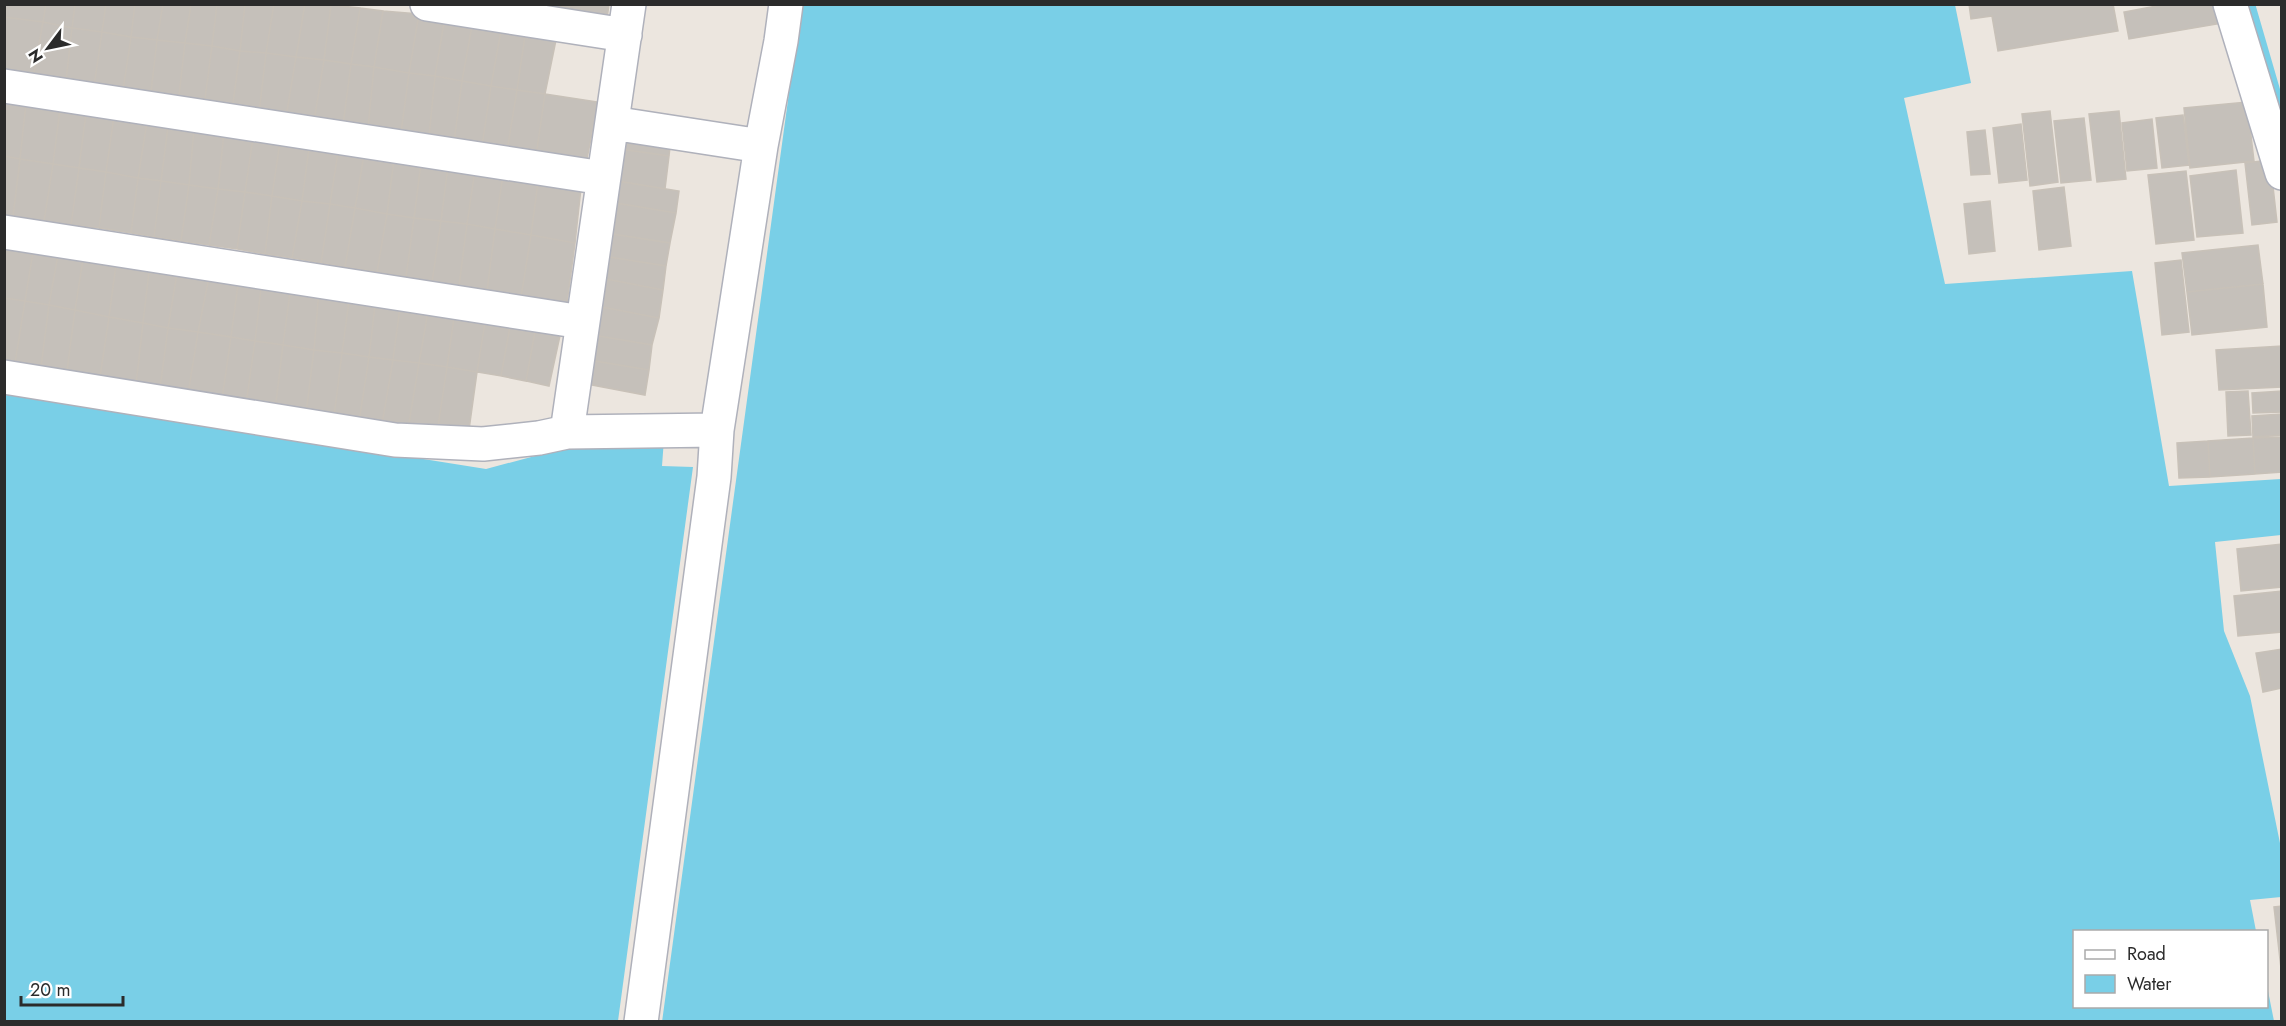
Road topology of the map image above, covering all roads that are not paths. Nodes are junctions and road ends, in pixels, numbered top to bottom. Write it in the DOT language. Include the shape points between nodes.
graph roads {
  1 [pos="428,4"];
  2 [pos="786,4"];
  3 [pos="2230,4"];
  4 [pos="627,20"];
  5 [pos="4,86"];
  6 [pos="612,123"];
  7 [pos="761,146"];
  8 [pos="2282,173"];
  9 [pos="603,178"];
  10 [pos="4,232"];
  11 [pos="582,322"];
  12 [pos="4,377"];
  13 [pos="717,430"];
  14 [pos="567,432"];
  15 [pos="641,1022"];
  1 -- 4 [label="street"];
  2 -- 7 [label="street"];
  3 -- 8 [label="street"];
  4 -- 6 [label="street"];
  5 -- 9 [label="street"];
  6 -- 7 [label="street"];
  6 -- 9 [label="street"];
  7 -- 13 [label="street"];
  9 -- 11 [label="street"];
  10 -- 11 [label="street"];
  11 -- 14 [label="street"];
  12 -- 14 [label="street" via="394,440 483,444"];
  13 -- 14 [label="street"];
  13 -- 15 [label="street"];
}
